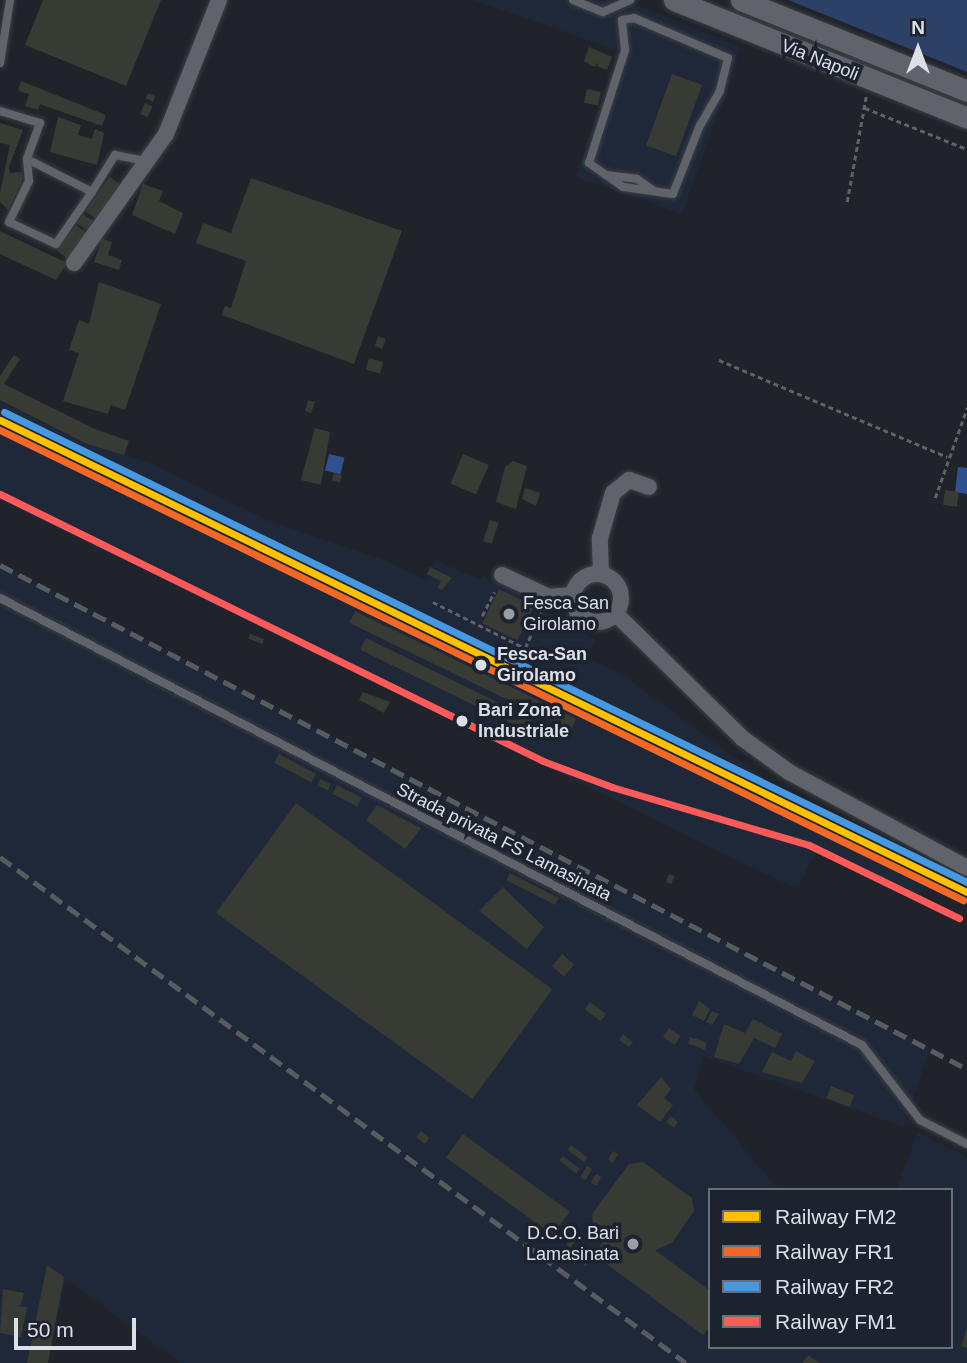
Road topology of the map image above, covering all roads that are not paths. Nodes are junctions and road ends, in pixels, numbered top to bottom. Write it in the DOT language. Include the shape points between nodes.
graph roads {
  1 [pos="10,0"];
  2 [pos="219,0"];
  3 [pos="573,0"];
  4 [pos="631,0"];
  5 [pos="674,0"];
  6 [pos="741,0"];
  7 [pos="0,63"];
  8 [pos="967,91"];
  9 [pos="0,111"];
  10 [pos="967,118"];
  11 [pos="27,159"];
  12 [pos="145,161"];
  13 [pos="606,175"];
  14 [pos="92,192"];
  15 [pos="74,263"];
  16 [pos="649,487"];
  17 [pos="601,574"];
  18 [pos="502,575"];
  19 [pos="572,595"];
  20 [pos="0,598"];
  21 [pos="615,614"];
  22 [pos="967,868"];
  23 [pos="967,1144"];
  1 -- 7 [label="lane"];
  2 -- 12 [label="street" via="166,134"];
  3 -- 4 [label="lane" via="603,12"];
  5 -- 10 [label="main road, Via Napoli"];
  6 -- 8 [label="main road, Via Napoli"];
  9 -- 11 [label="lane" via="40,123"];
  11 -- 14 [label="lane"];
  11 -- 14 [label="lane" via="29,181 9,222 56,244"];
  12 -- 14 [label="lane" via="115,155"];
  12 -- 15 [label="street"];
  13 -- 13 [label="lane" via="593,169 589,153 625,50 622,20 634,18 722,52 728,65 673,194 623,187"];
  16 -- 17 [label="street" via="629,480 613,493 600,538"];
  17 -- 19 [label="street" via="585,576"];
  17 -- 21 [label="street" via="620,590"];
  18 -- 19 [label="street" via="548,597"];
  19 -- 21 [label="street" via="575,610 586,620 601,622"];
  20 -- 23 [label="lane, Strada privata FS Lamasinata" via="862,1045 920,1120"];
  21 -- 22 [label="street" via="742,738 779,765"];
}
